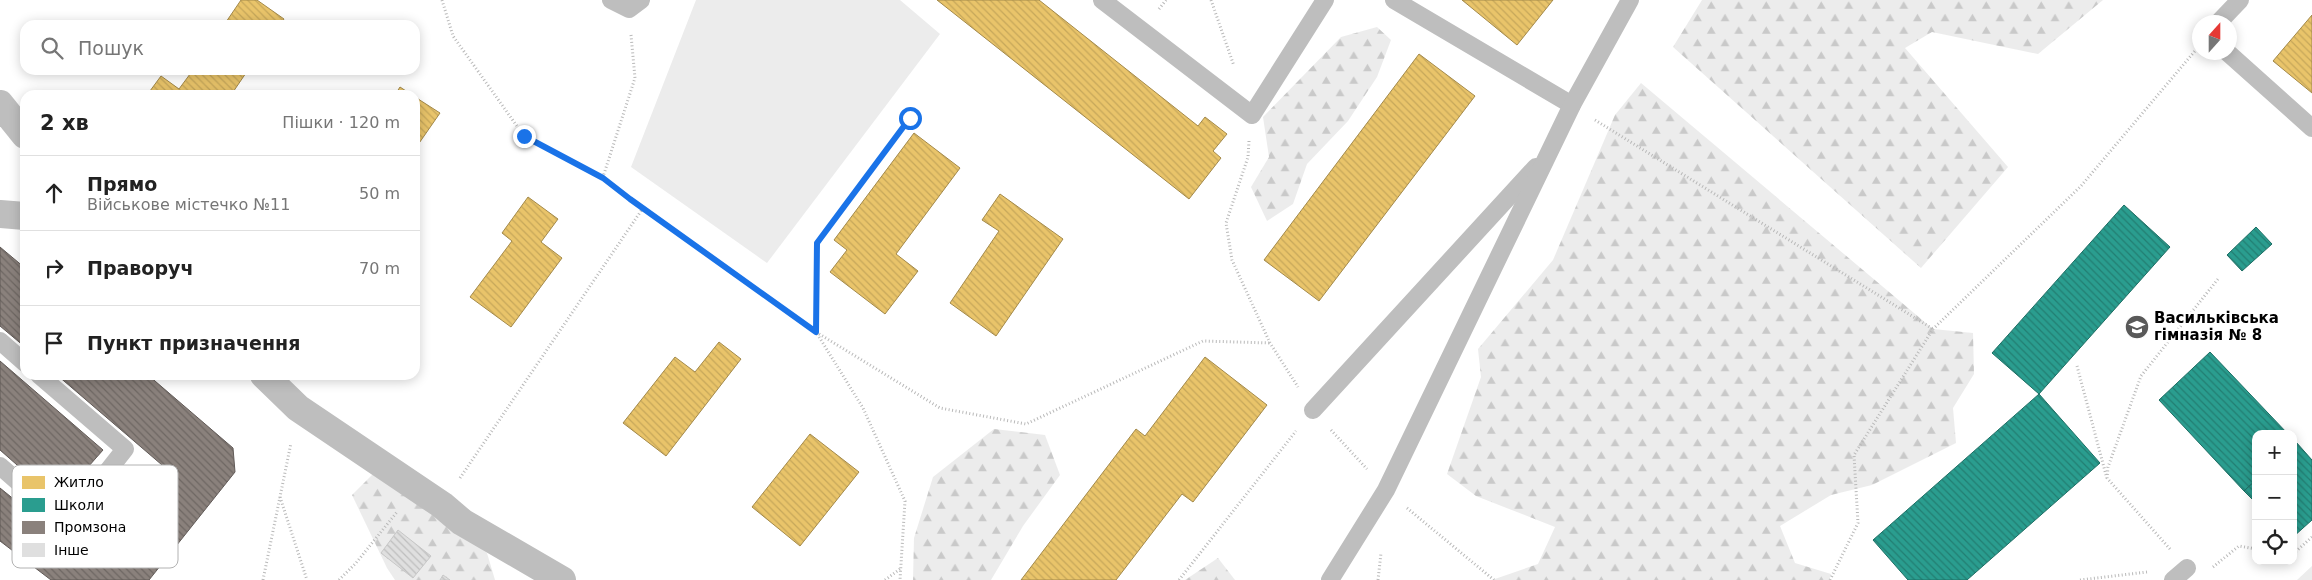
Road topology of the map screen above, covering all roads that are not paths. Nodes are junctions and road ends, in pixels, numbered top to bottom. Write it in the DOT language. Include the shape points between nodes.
graph roads {
  1 [pos="611,0"];
  2 [pos="1102,0"];
  3 [pos="1325,0"];
  4 [pos="1394,0"];
  5 [pos="1630,0"];
  6 [pos="2240,0"];
  7 [pos="635,4"];
  8 [pos="2226,15"];
  9 [pos="2236,60"];
  10 [pos="0,104"];
  11 [pos="1572,105"];
  12 [pos="2312,128"];
  13 [pos="20,129"];
  14 [pos="1549,152"];
  15 [pos="0,214"];
  16 [pos="20,216"];
  17 [pos="0,342"];
  18 [pos="20,359"];
  19 [pos="45,380"];
  20 [pos="269,380"];
  21 [pos="1312,410"];
  22 [pos="112,465"];
  23 [pos="0,466"];
  24 [pos="12,477"];
  25 [pos="2187,568"];
  26 [pos="559,580"];
  27 [pos="1330,580"];
  28 [pos="2173,580"];
  1 -- 7 [label="lane"];
  2 -- 3 [label="lane" via="1252,115"];
  4 -- 11 [label="lane"];
  5 -- 11 [label="lane"];
  6 -- 8 [label="lane"];
  9 -- 12 [label="lane"];
  10 -- 13 [label="street"];
  11 -- 14 [label="lane"];
  14 -- 21 [label="lane"];
  14 -- 27 [label="lane" via="1386,490"];
  15 -- 16 [label="street"];
  17 -- 18 [label="lane"];
  19 -- 22 [label="lane" via="125,449"];
  20 -- 26 [label="street" via="298,408 442,505 462,522"];
  23 -- 24 [label="lane"];
  25 -- 28 [label="lane"];
}
